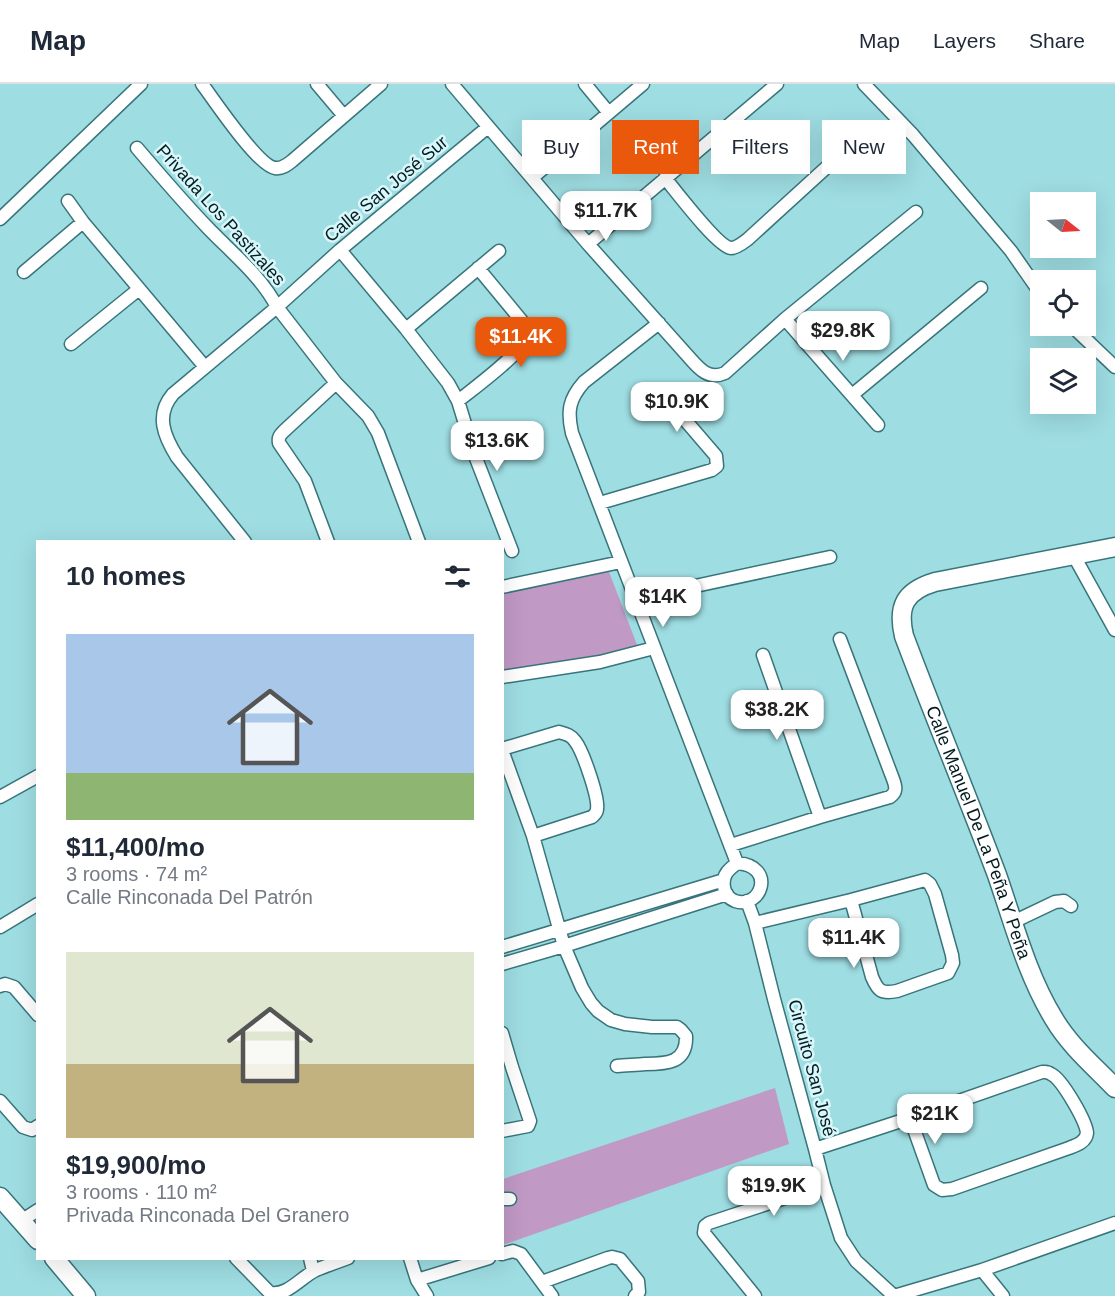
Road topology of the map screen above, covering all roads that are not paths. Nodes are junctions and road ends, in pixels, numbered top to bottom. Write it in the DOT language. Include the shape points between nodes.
graph roads {
  1 [pos="141,84"];
  2 [pos="202,84"];
  3 [pos="317,84"];
  4 [pos="381,84"];
  5 [pos="452,84"];
  6 [pos="585,84"];
  7 [pos="643,84"];
  8 [pos="777,84"];
  9 [pos="864,84"];
  10 [pos="609,113"];
  11 [pos="344,116"];
  12 [pos="488,127"];
  13 [pos="137,148"];
  14 [pos="822,172"];
  15 [pos="532,178"];
  16 [pos="665,178"];
  17 [pos="68,201"];
  18 [pos="916,212"];
  19 [pos="0,219"];
  20 [pos="84,222"];
  21 [pos="588,244"];
  22 [pos="340,250"];
  23 [pos="500,251"];
  24 [pos="478,268"];
  25 [pos="24,272"];
  26 [pos="1030,280"];
  27 [pos="981,288"];
  28 [pos="139,289"];
  29 [pos="277,307"];
  30 [pos="785,319"];
  31 [pos="659,323"];
  32 [pos="406,329"];
  33 [pos="1082,336"];
  34 [pos="71,344"];
  35 [pos="205,367"];
  36 [pos="1115,367"];
  37 [pos="336,383"];
  38 [pos="852,395"];
  39 [pos="458,401"];
  40 [pos="674,406"];
  41 [pos="878,425"];
  42 [pos="600,503"];
  43 [pos="243,540"];
  44 [pos="327,540"];
  45 [pos="419,540"];
  46 [pos="1115,547"];
  47 [pos="512,551"];
  48 [pos="1074,556"];
  49 [pos="830,557"];
  50 [pos="621,562"];
  51 [pos="504,587"];
  52 [pos="635,599"];
  53 [pos="1115,630"];
  54 [pos="840,639"];
  55 [pos="654,648"];
  56 [pos="763,655"];
  57 [pos="504,677"];
  58 [pos="504,749"];
  59 [pos="504,756"];
  60 [pos="36,777"];
  61 [pos="0,797"];
  62 [pos="820,817"];
  63 [pos="532,836"];
  64 [pos="731,845"];
  65 [pos="737,863"];
  66 [pos="724,880"];
  67 [pos="727,894"];
  68 [pos="851,900"];
  69 [pos="747,901"];
  70 [pos="36,905"];
  71 [pos="1071,906"];
  72 [pos="1013,922"];
  73 [pos="755,923"];
  74 [pos="0,927"];
  75 [pos="562,938"];
  76 [pos="504,947"];
  77 [pos="504,962"];
  78 [pos="0,986"];
  79 [pos="36,1013"];
  80 [pos="504,1047"];
  81 [pos="616,1066"];
  82 [pos="507,1068"];
  83 [pos="1115,1088"];
  84 [pos="0,1101"];
  85 [pos="910,1118"];
  86 [pos="36,1127"];
  87 [pos="504,1131"];
  88 [pos="815,1149"];
  89 [pos="824,1185"];
  90 [pos="0,1197"];
  91 [pos="36,1211"];
  92 [pos="21,1221"];
  93 [pos="1115,1223"];
  94 [pos="36,1238"];
  95 [pos="504,1253"];
  96 [pos="56,1260"];
  97 [pos="238,1260"];
  98 [pos="311,1260"];
  99 [pos="343,1260"];
  100 [pos="411,1260"];
  101 [pos="482,1260"];
  102 [pos="982,1270"];
  103 [pos="314,1271"];
  104 [pos="417,1280"];
  105 [pos="542,1282"];
  106 [pos="637,1294"];
  107 [pos="276,1295"];
  108 [pos="86,1296"];
  109 [pos="427,1296"];
  110 [pos="552,1296"];
  111 [pos="755,1296"];
  112 [pos="894,1296"];
  113 [pos="1003,1296"];
  1 -- 19 [label="street"];
  2 -- 11 [label="street" via="252,151 276,168 292,161"];
  3 -- 11 [label="street"];
  4 -- 11 [label="street"];
  5 -- 12 [label="street"];
  6 -- 10 [label="street"];
  7 -- 10 [label="street"];
  8 -- 16 [label="street"];
  9 -- 26 [label="street" via="1011,250"];
  10 -- 15 [label="street"];
  12 -- 15 [label="street"];
  12 -- 22 [label="street, Calle San José Sur"];
  13 -- 29 [label="street, Privada Los Pastizales" via="250,270"];
  14 -- 16 [label="street" via="748,239 731,248 723,245"];
  15 -- 21 [label="street"];
  16 -- 21 [label="street"];
  17 -- 20 [label="street"];
  18 -- 30 [label="street"];
  20 -- 25 [label="street"];
  20 -- 28 [label="street"];
  21 -- 31 [label="street"];
  22 -- 29 [label="street, Calle San José Sur"];
  22 -- 32 [label="street"];
  23 -- 24 [label="street"];
  24 -- 32 [label="street"];
  24 -- 39 [label="street" via="519,317 528,337 523,346"];
  27 -- 38 [label="street"];
  28 -- 34 [label="street"];
  28 -- 35 [label="street"];
  29 -- 35 [label="street, Calle San José Sur"];
  29 -- 37 [label="street, Privada Los Pastizales"];
  30 -- 31 [label="street" via="728,370 715,376 704,372"];
  30 -- 38 [label="street"];
  31 -- 42 [label="street" via="584,382 572,399 572,433"];
  32 -- 39 [label="street"];
  33 -- 36 [label="street"];
  35 -- 43 [label="street, Calle San José Sur" via="167,402 163,411 165,432 177,457"];
  37 -- 44 [label="street" via="279,436 279,443 305,481"];
  37 -- 45 [label="street, Privada Los Pastizales" via="368,416 378,433"];
  38 -- 41 [label="street"];
  39 -- 47 [label="street"];
  40 -- 42 [label="street" via="716,456 717,466"];
  42 -- 50 [label="street"];
  46 -- 48 [label="street, Calle Manuel De La Peña Y Peña"];
  48 -- 53 [label="street"];
  48 -- 72 [label="street, Calle Manuel De La Peña Y Peña" via="922,586 904,604 901,620"];
  49 -- 52 [label="street"];
  50 -- 51 [label="street"];
  50 -- 52 [label="street"];
  52 -- 55 [label="street"];
  54 -- 62 [label="street" via="896,791 890,797"];
  55 -- 57 [label="street" via="600,662"];
  55 -- 64 [label="street"];
  56 -- 62 [label="street"];
  58 -- 63 [label="street" via="559,732 568,735 577,744 594,787 598,809 592,817"];
  59 -- 63 [label="street"];
  60 -- 61 [label="street"];
  62 -- 64 [label="street"];
  63 -- 75 [label="street"];
  64 -- 65 [label="street"];
  65 -- 66 [label="street"];
  65 -- 69 [label="street" via="753,867 761,879 759,893"];
  66 -- 67 [label="street"];
  66 -- 75 [label="street"];
  67 -- 69 [label="street" via="736,901"];
  67 -- 75 [label="street"];
  68 -- 68 [label="street" via="877,988 889,993 948,973 952,955 928,882"];
  68 -- 73 [label="street"];
  69 -- 73 [label="street, Circuito San José"];
  70 -- 74 [label="street"];
  71 -- 72 [label="street" via="1064,901 1055,902"];
  72 -- 83 [label="street, Calle Manuel De La Peña Y Peña" via="1055,1021 1074,1047"];
  73 -- 88 [label="street, Circuito San José"];
  75 -- 76 [label="street"];
  75 -- 77 [label="street"];
  75 -- 81 [label="street" via="582,988 598,1011 625,1024 677,1027 686,1036 684,1050 675,1060"];
  78 -- 79 [label="street" via="14,987"];
  80 -- 82 [label="street"];
  82 -- 87 [label="street" via="530,1121 528,1126"];
  84 -- 86 [label="street" via="23,1127"];
  85 -- 85 [label="street" via="1047,1072 1054,1075 1083,1118 1087,1133 1084,1140 1070,1148 942,1190 934,1185"];
  85 -- 88 [label="street"];
  88 -- 89 [label="street, Circuito San José"];
  89 -- 111 [label="street" via="705,1226 704,1233"];
  89 -- 112 [label="street, Circuito San José" via="841,1238 856,1261"];
  90 -- 92 [label="street"];
  91 -- 92 [label="street"];
  92 -- 94 [label="street"];
  93 -- 102 [label="street"];
  95 -- 105 [label="street" via="521,1254"];
  96 -- 108 [label="street"];
  97 -- 107 [label="street"];
  98 -- 103 [label="street"];
  99 -- 103 [label="street"];
  100 -- 104 [label="street"];
  101 -- 104 [label="street"];
  102 -- 112 [label="street"];
  102 -- 113 [label="street"];
  103 -- 107 [label="street"];
  104 -- 109 [label="street"];
  105 -- 106 [label="street" via="616,1257 636,1277"];
  105 -- 110 [label="street"];
}
